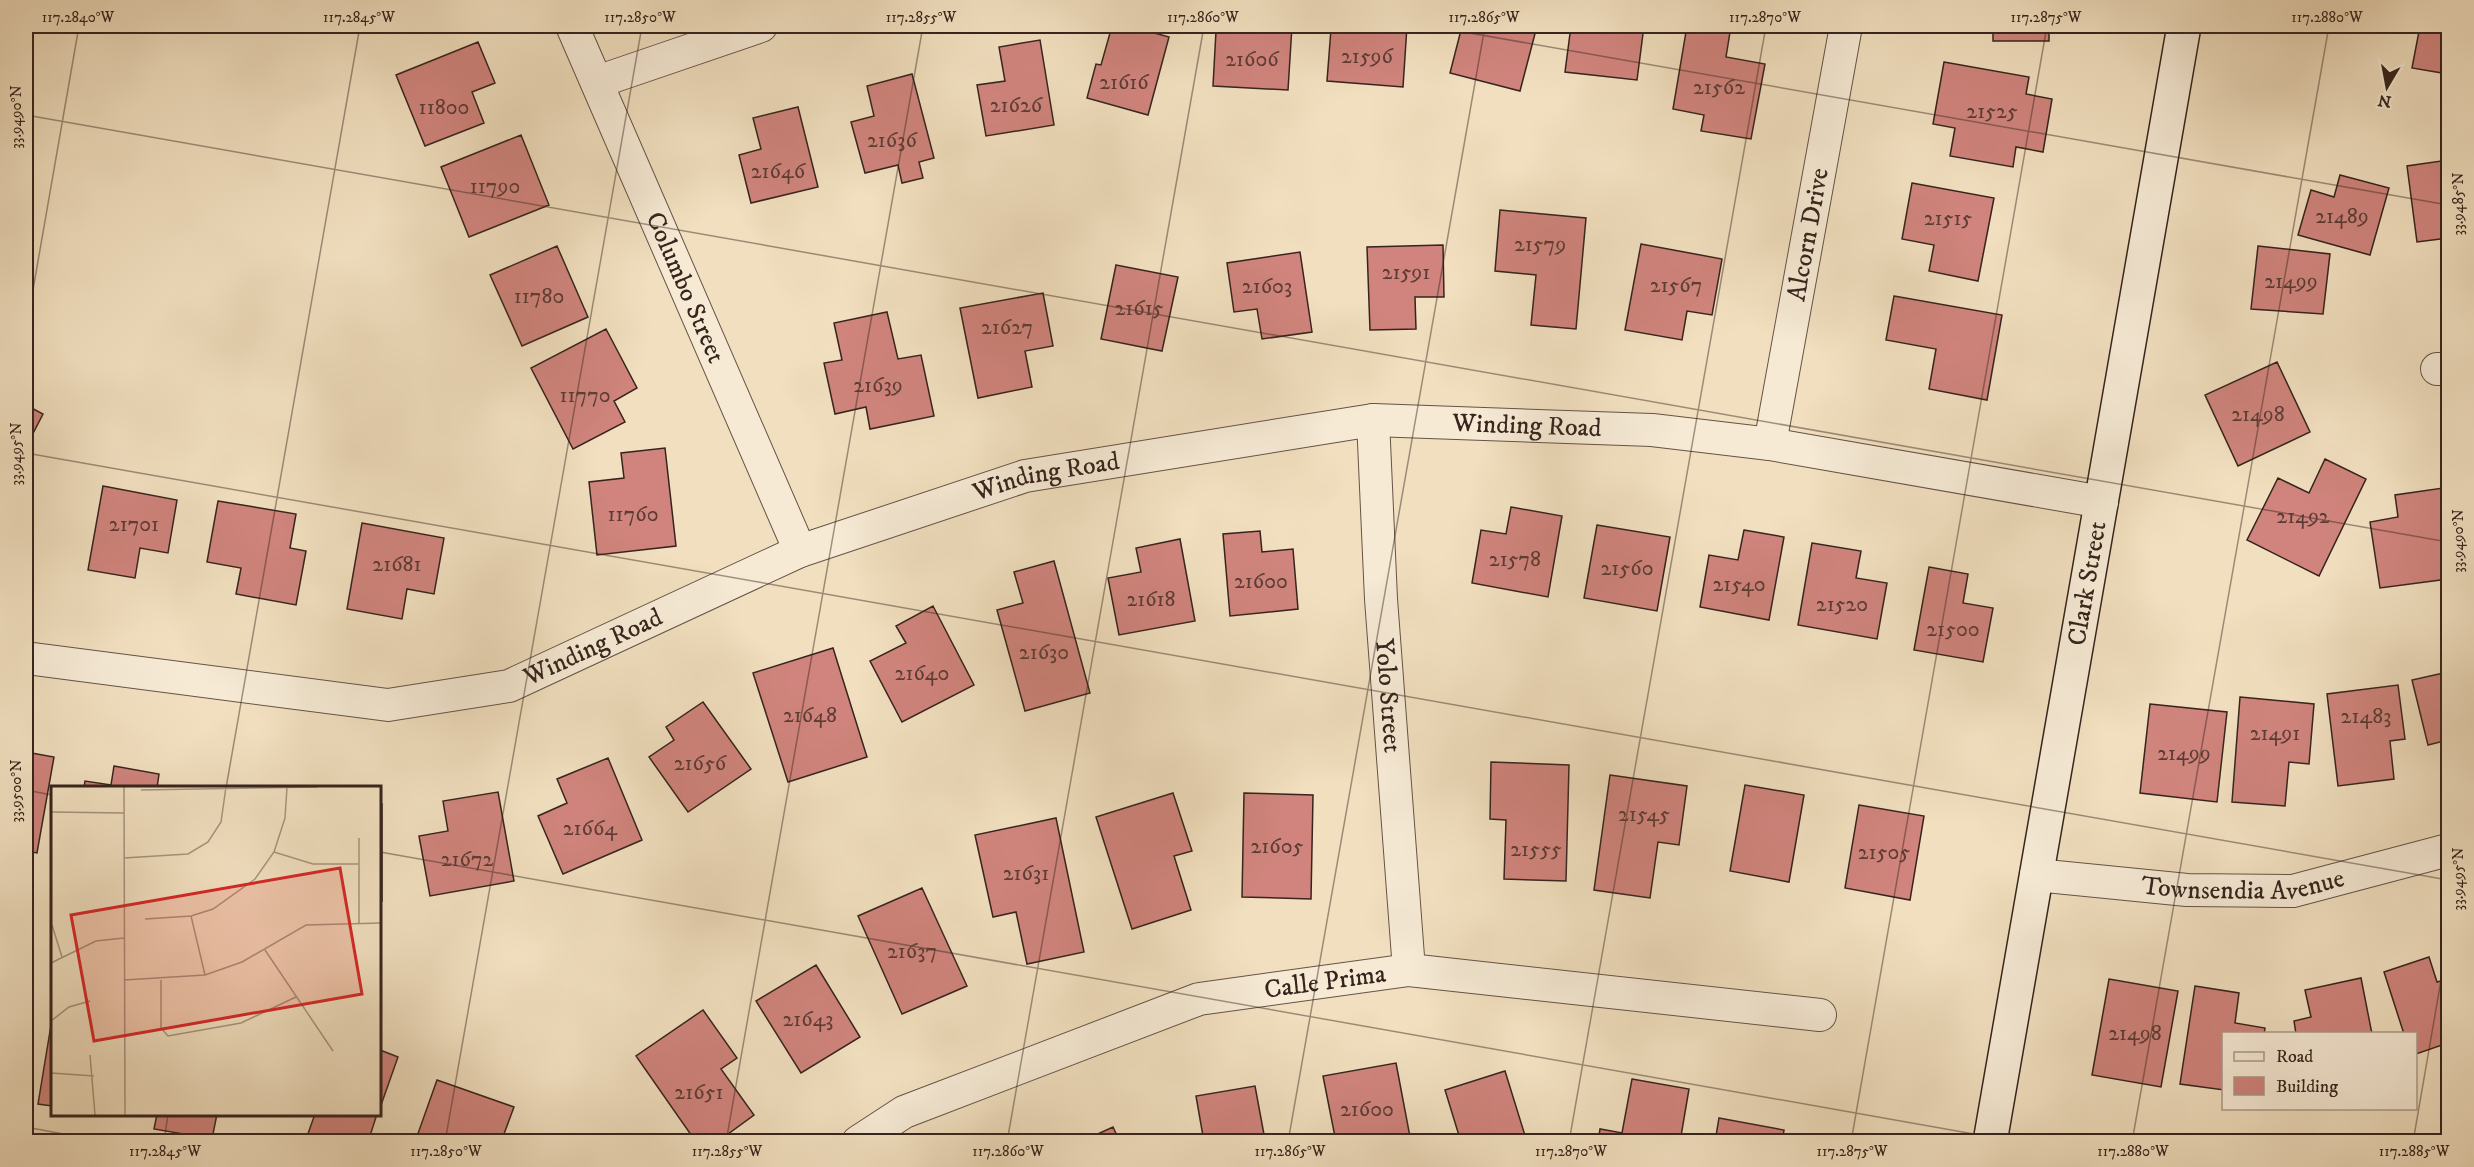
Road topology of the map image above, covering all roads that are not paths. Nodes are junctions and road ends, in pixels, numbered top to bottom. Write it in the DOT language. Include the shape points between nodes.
graph roads {
  1 [pos="572,26"];
  2 [pos="761,26"];
  3 [pos="1845,26"];
  4 [pos="2184,26"];
  5 [pos="597,82"];
  6 [pos="1373,420"];
  7 [pos="1770,444"];
  8 [pos="2102,502"];
  9 [pos="800,551"];
  10 [pos="26,658"];
  11 [pos="2448,850"];
  12 [pos="2036,875"];
  13 [pos="1409,970"];
  14 [pos="1820,1015"];
  15 [pos="858,1142"];
  16 [pos="1990,1142"];
  1 -- 5 [label="street, Columbo Street"];
  2 -- 5 [label="street"];
  3 -- 7 [label="street, Alcorn Drive"];
  4 -- 8 [label="street, Clark Street"];
  5 -- 9 [label="street, Columbo Street"];
  6 -- 7 [label="street, Winding Road" via="1652,430"];
  6 -- 9 [label="street, Winding Road" via="1025,476"];
  6 -- 13 [label="street, Yolo Street" via="1381,599"];
  7 -- 8 [label="street, Winding Road"];
  8 -- 12 [label="street, Clark Street"];
  9 -- 10 [label="street, Winding Road" via="509,686 388,705"];
  11 -- 12 [label="street, Townsendia Avenue" via="2293,891 2187,890"];
  12 -- 16 [label="street, Clark Street"];
  13 -- 14 [label="street, Calle Prima"];
  13 -- 15 [label="street, Calle Prima" via="1199,999 904,1112"];
}
